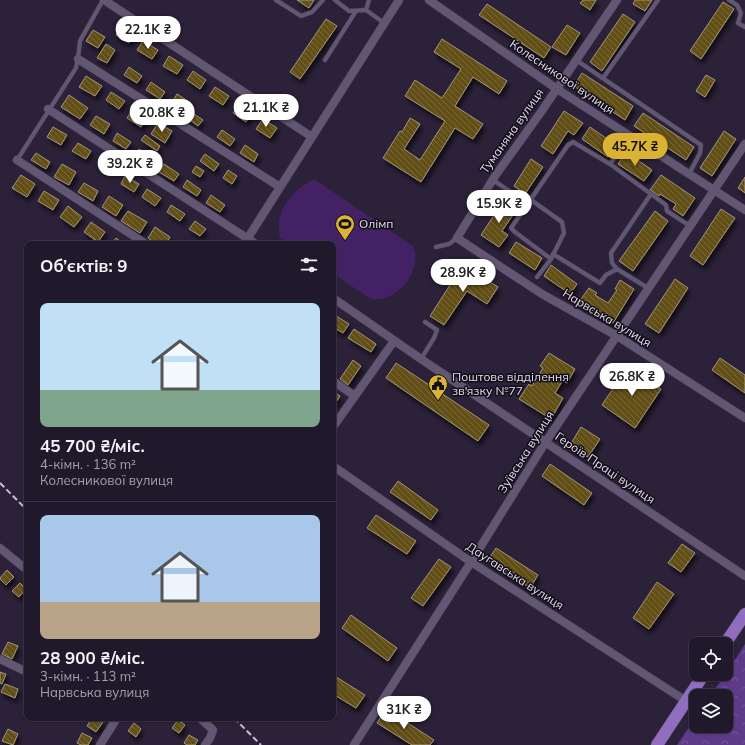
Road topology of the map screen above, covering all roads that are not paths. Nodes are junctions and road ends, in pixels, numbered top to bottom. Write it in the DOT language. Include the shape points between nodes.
graph roads {
  1 [pos="104,0"];
  2 [pos="276,0"];
  3 [pos="323,0"];
  4 [pos="335,0"];
  5 [pos="370,0"];
  6 [pos="399,0"];
  7 [pos="429,0"];
  8 [pos="617,0"];
  9 [pos="658,0"];
  10 [pos="729,0"];
  11 [pos="366,10"];
  12 [pos="356,11"];
  13 [pos="384,23"];
  14 [pos="745,28"];
  15 [pos="78,59"];
  16 [pos="325,60"];
  17 [pos="576,60"];
  18 [pos="603,78"];
  19 [pos="557,88"];
  20 [pos="48,110"];
  21 [pos="630,136"];
  22 [pos="312,137"];
  23 [pos="745,144"];
  24 [pos="17,160"];
  25 [pos="610,164"];
  26 [pos="689,174"];
  27 [pos="492,180"];
  28 [pos="280,187"];
  29 [pos="714,190"];
  30 [pos="652,194"];
  31 [pos="529,202"];
  32 [pos="745,210"];
  33 [pos="690,226"];
  34 [pos="457,238"];
  35 [pos="141,241"];
  36 [pos="246,241"];
  37 [pos="436,247"];
  38 [pos="553,254"];
  39 [pos="551,259"];
  40 [pos="617,269"];
  41 [pos="537,277"];
  42 [pos="648,289"];
  43 [pos="336,300"];
  44 [pos="425,322"];
  45 [pos="617,336"];
  46 [pos="394,341"];
  47 [pos="421,359"];
  48 [pos="336,383"];
  49 [pos="355,396"];
  50 [pos="745,418"];
  51 [pos="336,423"];
  52 [pos="545,443"];
  53 [pos="336,468"];
  54 [pos="0,548"];
  55 [pos="472,562"];
  56 [pos="24,568"];
  57 [pos="745,576"];
  58 [pos="745,614"];
  59 [pos="730,637"];
  60 [pos="0,659"];
  61 [pos="24,671"];
  62 [pos="699,681"];
  63 [pos="686,701"];
  64 [pos="115,721"];
  65 [pos="203,721"];
  66 [pos="100,745"];
  67 [pos="205,745"];
  68 [pos="354,745"];
  69 [pos="657,745"];
  1 -- 15 [label="lane" via="80,41"];
  1 -- 22 [label="street"];
  2 -- 3 [label="lane" via="301,16 312,12"];
  4 -- 12 [label="lane" via="349,11"];
  5 -- 11 [label="lane"];
  6 -- 13 [label="street"];
  7 -- 19 [label="street, Колесникової вулиця"];
  8 -- 17 [label="street, Туманяна вулиця"];
  9 -- 18 [label="lane"];
  10 -- 14 [label="lane" via="737,5 741,13 738,23"];
  11 -- 12 [label="lane"];
  11 -- 13 [label="lane"];
  12 -- 16 [label="lane"];
  13 -- 22 [label="street"];
  15 -- 20 [label="lane" via="76,68"];
  15 -- 28 [label="street"];
  17 -- 18 [label="lane"];
  17 -- 19 [label="street, Туманяна вулиця"];
  18 -- 26 [label="lane" via="701,145 700,153"];
  19 -- 21 [label="street, Колесникової вулиця"];
  19 -- 27 [label="street, Туманяна вулиця"];
  20 -- 24 [label="lane"];
  20 -- 36 [label="street"];
  21 -- 25 [label="lane"];
  21 -- 26 [label="street, Колесникової вулиця"];
  22 -- 28 [label="street"];
  23 -- 29 [label="street, Зуївська вулиця"];
  24 -- 35 [label="street"];
  25 -- 30 [label="lane"];
  25 -- 31 [label="lane" via="573,142 568,145"];
  26 -- 29 [label="street, Колесникової вулиця"];
  27 -- 31 [label="lane"];
  27 -- 34 [label="street, Туманяна вулиця"];
  28 -- 36 [label="street"];
  29 -- 32 [label="street, Колесникової вулиця"];
  29 -- 33 [label="street, Зуївська вулиця"];
  30 -- 33 [label="lane" via="666,205 668,211"];
  30 -- 40 [label="lane" via="611,253 612,263"];
  31 -- 38 [label="lane" via="562,222 564,233"];
  31 -- 39 [label="lane" via="511,228"];
  33 -- 42 [label="street, Зуївська вулиця"];
  34 -- 37 [label="lane" via="449,244"];
  34 -- 45 [label="street, Нарвська вулиця" via="542,294"];
  38 -- 39 [label="lane"];
  38 -- 40 [label="lane" via="600,283 606,275"];
  39 -- 41 [label="lane"];
  40 -- 42 [label="lane"];
  42 -- 45 [label="street, Зуївська вулиця"];
  43 -- 46 [label="street, Героїв Праці вулиця"];
  44 -- 47 [label="lane" via="437,330"];
  45 -- 50 [label="street, Нарвська вулиця"];
  45 -- 52 [label="street, Зуївська вулиця"];
  46 -- 47 [label="street, Героїв Праці вулиця"];
  46 -- 49 [label="street"];
  47 -- 52 [label="street, Героїв Праці вулиця"];
  48 -- 49 [label="street"];
  49 -- 51 [label="street"];
  52 -- 55 [label="street, Зуївська вулиця"];
  52 -- 57 [label="street, Героїв Праці вулиця"];
  53 -- 55 [label="street, Даугавська вулиця"];
  54 -- 56 [label="street"];
  55 -- 63 [label="street, Даугавська вулиця"];
  55 -- 68 [label="street, Зуївська вулиця"];
  58 -- 59 [label="main road"];
  60 -- 61 [label="street"];
  62 -- 63 [label="main road"];
  63 -- 69 [label="main road"];
  64 -- 66 [label="street"];
  65 -- 67 [label="street" via="213,730"];
}
